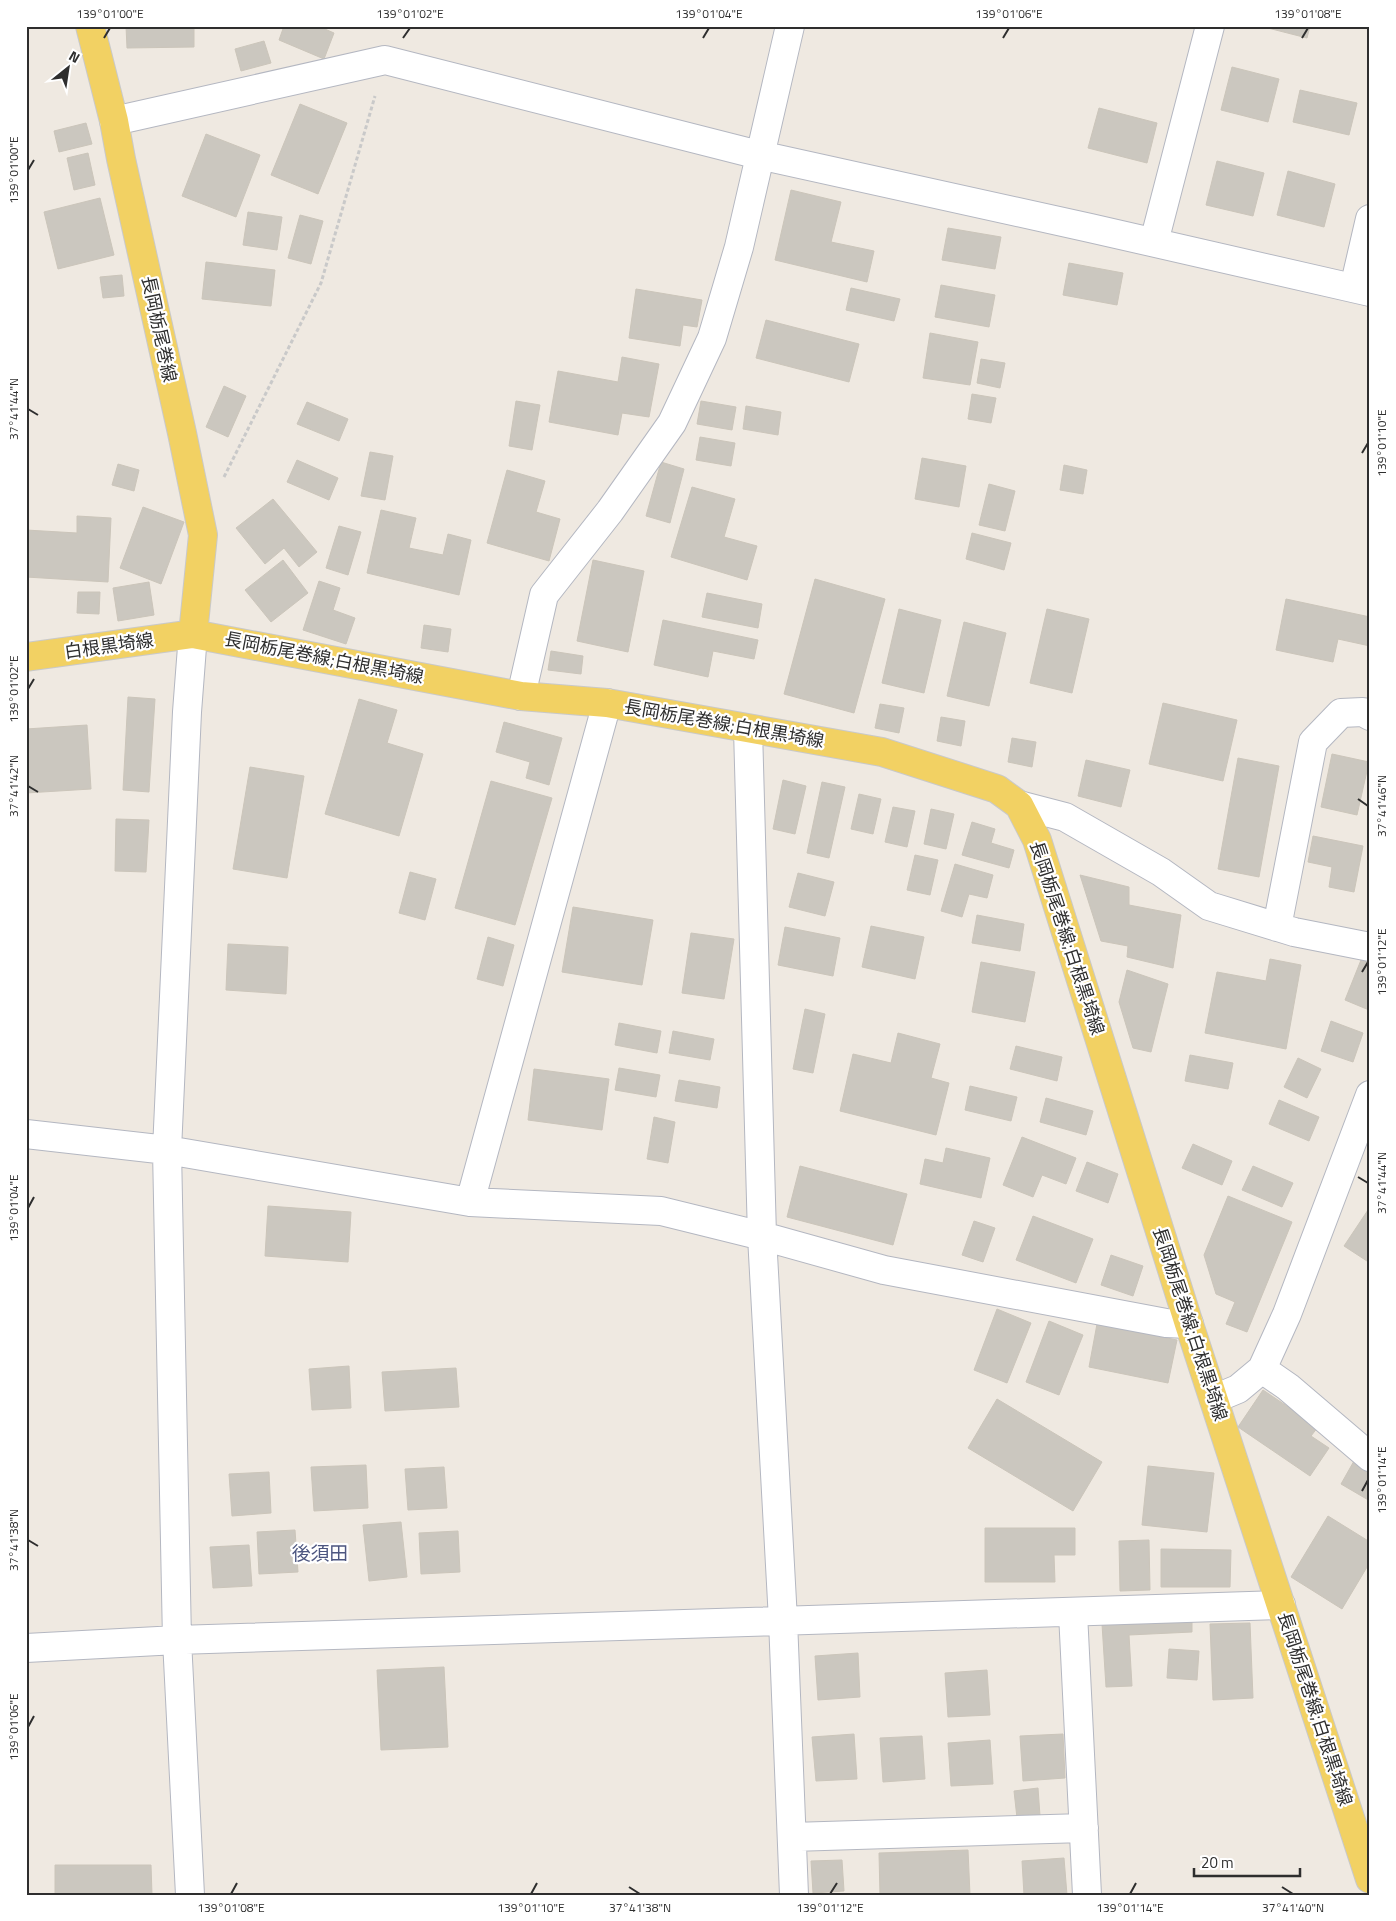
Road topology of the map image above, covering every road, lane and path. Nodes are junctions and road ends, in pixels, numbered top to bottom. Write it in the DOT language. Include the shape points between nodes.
graph roads {
  1 [pos="90,26"];
  2 [pos="790,26"];
  3 [pos="1210,26"];
  4 [pos="385,60"];
  5 [pos="114,121"];
  6 [pos="759,155"];
  7 [pos="1370,219"];
  8 [pos="1154,242"];
  9 [pos="1362,290"];
  10 [pos="197,504"];
  11 [pos="193,634"];
  12 [pos="26,657"];
  13 [pos="521,696"];
  14 [pos="607,704"];
  15 [pos="1370,716"];
  16 [pos="748,730"];
  17 [pos="1019,805"];
  18 [pos="1277,927"];
  19 [pos="1370,947"];
  20 [pos="1370,1095"];
  21 [pos="26,1134"];
  22 [pos="167,1150"];
  23 [pos="470,1202"];
  24 [pos="762,1236"];
  25 [pos="1189,1324"];
  26 [pos="1262,1369"];
  27 [pos="1214,1399"];
  28 [pos="1370,1457"];
  29 [pos="1281,1605"];
  30 [pos="1073,1613"];
  31 [pos="784,1620"];
  32 [pos="177,1640"];
  33 [pos="26,1648"];
  34 [pos="1084,1828"];
  35 [pos="792,1836"];
  36 [pos="1370,1879"];
  37 [pos="190,1895"];
  38 [pos="794,1895"];
  39 [pos="1087,1895"];
  1 -- 5 [label="main road, 長岡栃尾巻線"];
  2 -- 6 [label="street"];
  3 -- 8 [label="street"];
  4 -- 5 [label="street"];
  4 -- 6 [label="street"];
  4 -- 10 [label="path" via="322,283 215,495"];
  5 -- 10 [label="main road, 長岡栃尾巻線"];
  6 -- 8 [label="street"];
  6 -- 13 [label="street" via="739,247 712,338 672,423 610,511 544,595"];
  7 -- 9 [label="street"];
  8 -- 9 [label="street"];
  10 -- 11 [label="main road, 長岡栃尾巻線" via="203,535"];
  11 -- 12 [label="main road, 白根黒埼線"];
  11 -- 13 [label="main road, 長岡栃尾巻線;白根黒埼線"];
  11 -- 22 [label="street"];
  13 -- 14 [label="main road, 長岡栃尾巻線;白根黒埼線"];
  14 -- 16 [label="main road, 長岡栃尾巻線;白根黒埼線"];
  14 -- 23 [label="street"];
  15 -- 18 [label="street" via="1363,712 1340,713 1313,742"];
  16 -- 17 [label="main road, 長岡栃尾巻線;白根黒埼線" via="882,752 997,790"];
  16 -- 24 [label="street"];
  17 -- 18 [label="street" via="1066,818 1161,872 1209,906"];
  17 -- 25 [label="main road, 長岡栃尾巻線;白根黒埼線" via="1037,840"];
  18 -- 19 [label="street"];
  20 -- 26 [label="street" via="1287,1314"];
  21 -- 22 [label="street"];
  22 -- 23 [label="street"];
  22 -- 32 [label="street"];
  23 -- 24 [label="street" via="661,1211"];
  24 -- 25 [label="street" via="884,1270 1166,1324"];
  24 -- 31 [label="street"];
  25 -- 27 [label="main road, 長岡栃尾巻線;白根黒埼線"];
  26 -- 27 [label="street" via="1238,1389"];
  26 -- 28 [label="street"];
  27 -- 29 [label="main road, 長岡栃尾巻線;白根黒埼線"];
  29 -- 30 [label="street"];
  29 -- 36 [label="main road, 長岡栃尾巻線;白根黒埼線"];
  30 -- 31 [label="street"];
  30 -- 34 [label="street"];
  31 -- 32 [label="street"];
  31 -- 35 [label="street"];
  32 -- 33 [label="street"];
  32 -- 37 [label="street"];
  34 -- 35 [label="street"];
  34 -- 39 [label="street"];
  35 -- 38 [label="street"];
}
